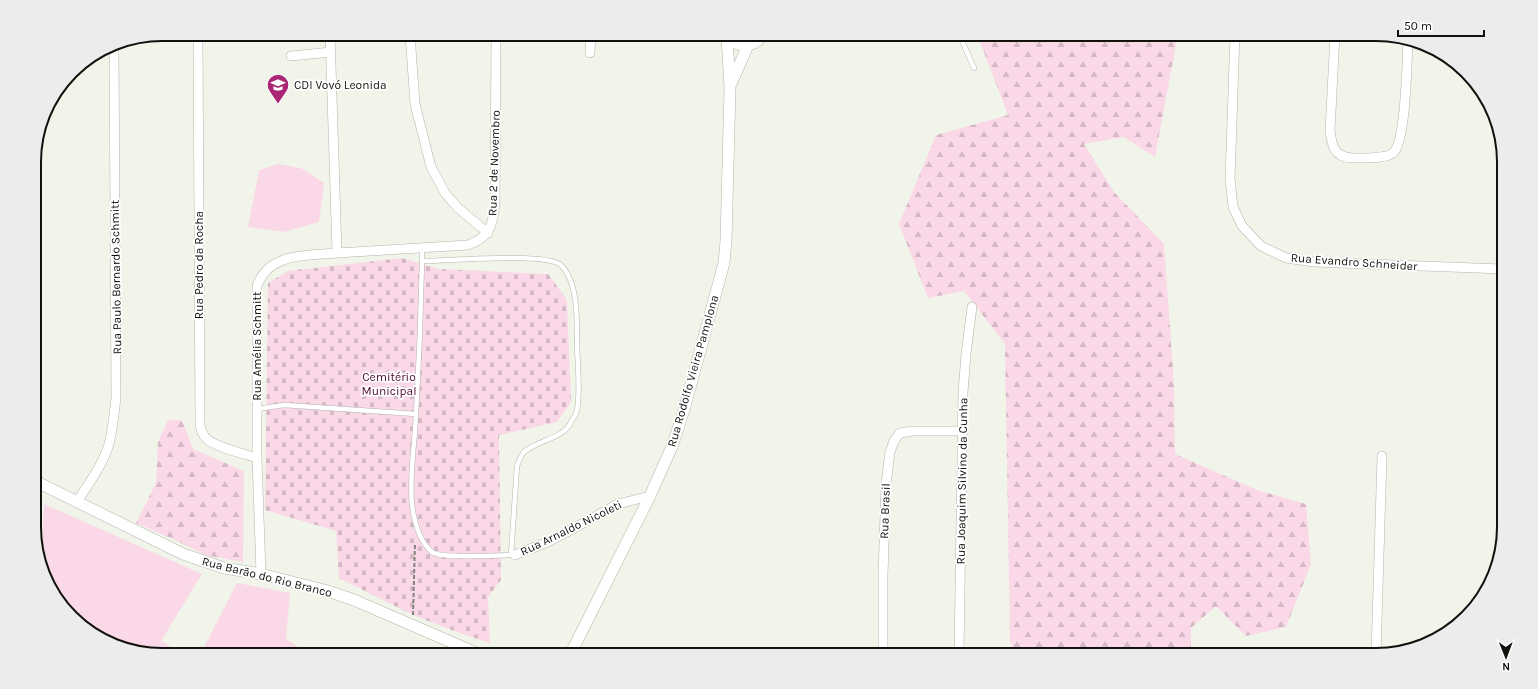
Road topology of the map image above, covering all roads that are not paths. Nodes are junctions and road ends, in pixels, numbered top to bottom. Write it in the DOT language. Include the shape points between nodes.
graph roads {
  1 [pos="198,41"];
  2 [pos="330,41"];
  3 [pos="410,41"];
  4 [pos="496,41"];
  5 [pos="590,41"];
  6 [pos="727,41"];
  7 [pos="734,41"];
  8 [pos="756,41"];
  9 [pos="962,41"];
  10 [pos="1235,41"];
  11 [pos="1335,41"];
  12 [pos="748,45"];
  13 [pos="1408,45"];
  14 [pos="114,51"];
  15 [pos="331,52"];
  16 [pos="590,54"];
  17 [pos="291,56"];
  18 [pos="974,68"];
  19 [pos="730,88"];
  20 [pos="488,233"];
  21 [pos="422,249"];
  22 [pos="337,253"];
  23 [pos="422,262"];
  24 [pos="1497,269"];
  25 [pos="972,307"];
  26 [pos="257,409"];
  27 [pos="416,414"];
  28 [pos="962,431"];
  29 [pos="1382,456"];
  30 [pos="258,458"];
  31 [pos="41,484"];
  32 [pos="650,496"];
  33 [pos="77,502"];
  34 [pos="513,555"];
  35 [pos="261,574"];
  36 [pos="465,648"];
  37 [pos="574,648"];
  38 [pos="883,648"];
  39 [pos="959,648"];
  40 [pos="1376,648"];
  1 -- 30 [label="street, Rua Pedro da Rocha" via="200,425 202,433 213,443"];
  2 -- 15 [label="street"];
  3 -- 20 [label="street" via="415,104 431,167 445,193 458,208"];
  4 -- 20 [label="street, Rua 2 de Novembro" via="494,203"];
  5 -- 16 [label="street"];
  6 -- 19 [label="street, Rua Rodolfo Vieira Pamplona"];
  7 -- 12 [label="street"];
  8 -- 12 [label="street"];
  9 -- 18 [label="lane"];
  10 -- 24 [label="street, Rua Evandro Schneider" via="1230,179 1233,206 1242,226 1261,246 1286,258 1314,262"];
  11 -- 13 [label="street" via="1330,131 1332,145 1344,157 1353,158 1388,156 1394,152 1398,144 1402,130"];
  12 -- 19 [label="street, Rua Rodolfo Vieira Pamplona"];
  14 -- 33 [label="street, Rua Paulo Bernardo Schmitt" via="114,423 101,462"];
  15 -- 17 [label="street"];
  15 -- 22 [label="street"];
  19 -- 32 [label="street, Rua Rodolfo Vieira Pamplona" via="724,263 684,410 673,444"];
  20 -- 21 [label="street, Rua 2 de Novembro" via="468,245"];
  21 -- 22 [label="street, Rua 2 de Novembro"];
  21 -- 23 [label="lane"];
  22 -- 26 [label="street, Rua Amélia Schmitt" via="290,258 277,262 260,277 256,299"];
  23 -- 27 [label="lane"];
  23 -- 34 [label="lane" via="546,259 560,264 568,275 573,290 577,310 577,412 569,427 535,444 523,453 517,466"];
  25 -- 28 [label="street, Rua Joaquim Silvino da Cunha" via="966,354"];
  26 -- 27 [label="lane" via="284,405"];
  26 -- 30 [label="street, Rua Amélia Schmitt"];
  27 -- 34 [label="lane" via="412,504 416,523 425,544 433,553 444,555"];
  28 -- 38 [label="street, Rua Brasil" via="913,430 900,433 894,441 886,484"];
  28 -- 39 [label="street, Rua Joaquim Silvino da Cunha"];
  29 -- 40 [label="street"];
  30 -- 35 [label="street, Rua Amélia Schmitt"];
  31 -- 33 [label="street, Rua Barão do Rio Branco"];
  32 -- 34 [label="street, Rua Arnaldo Nicoleti" via="618,504 557,537"];
  32 -- 37 [label="street, Rua Rodolfo Vieira Pamplona"];
  33 -- 35 [label="street, Rua Barão do Rio Branco" via="184,554 224,568"];
  35 -- 36 [label="street, Rua Barão do Rio Branco" via="354,600"];
}
